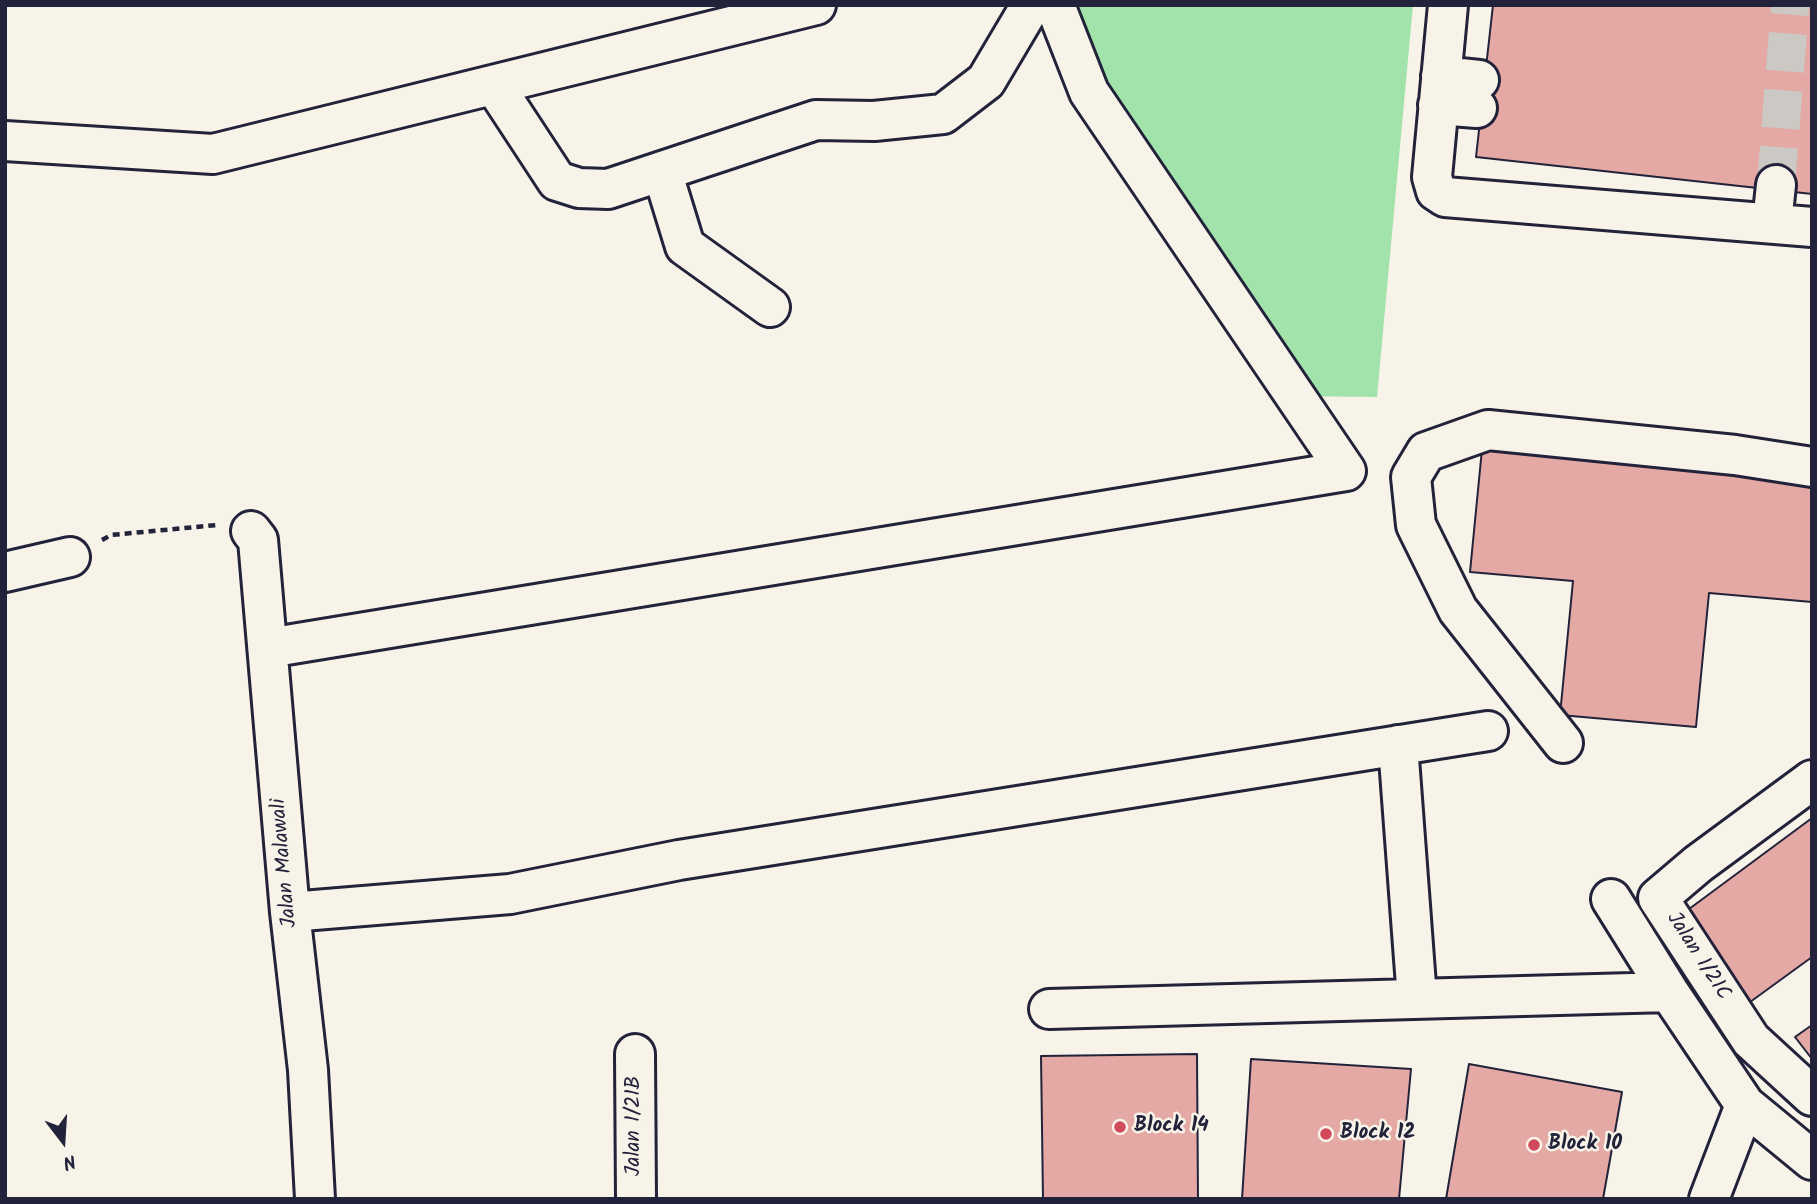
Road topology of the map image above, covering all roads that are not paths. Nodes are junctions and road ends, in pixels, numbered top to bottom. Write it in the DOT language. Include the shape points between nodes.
graph roads {
  1 [pos="816,5"];
  2 [pos="1031,5"];
  3 [pos="1055,5"];
  4 [pos="1448,5"];
  5 [pos="494,85"];
  6 [pos="1440,90"];
  7 [pos="1478,94"];
  8 [pos="5,141"];
  9 [pos="662,171"];
  10 [pos="1776,185"];
  11 [pos="1772,223"];
  12 [pos="1812,227"];
  13 [pos="770,307"];
  14 [pos="1812,467"];
  15 [pos="251,531"];
  16 [pos="70,557"];
  17 [pos="5,572"];
  18 [pos="268,648"];
  19 [pos="1488,731"];
  20 [pos="1563,743"];
  21 [pos="1398,745"];
  22 [pos="1812,780"];
  23 [pos="1611,899"];
  24 [pos="289,912"];
  25 [pos="1669,992"];
  26 [pos="1417,999"];
  27 [pos="1049,1009"];
  28 [pos="635,1054"];
  29 [pos="1812,1096"];
  30 [pos="1745,1105"];
  31 [pos="1812,1160"];
  32 [pos="315,1199"];
  33 [pos="636,1199"];
  34 [pos="1709,1199"];
  1 -- 5 [label="street"];
  2 -- 9 [label="street" via="986,81 943,114 874,121 816,120"];
  3 -- 18 [label="street" via="1089,92 1346,471"];
  4 -- 6 [label="street"];
  5 -- 8 [label="street" via="214,154"];
  5 -- 9 [label="street" via="557,181 579,188 608,189"];
  6 -- 7 [label="street"];
  6 -- 11 [label="street" via="1432,177 1436,191 1445,197"];
  9 -- 13 [label="street" via="685,246"];
  10 -- 11 [label="street"];
  11 -- 12 [label="street"];
  14 -- 20 [label="street" via="1735,454 1488,430 1426,452 1411,477 1416,525 1458,610"];
  15 -- 18 [label="street, Jalan Malawali" via="258,540"];
  16 -- 17 [label="street"];
  18 -- 24 [label="street, Jalan Malawali"];
  19 -- 21 [label="street"];
  21 -- 24 [label="street" via="679,860 510,894"];
  21 -- 26 [label="street"];
  22 -- 29 [label="street, Jalan 1/21C" via="1658,898 1751,1040"];
  23 -- 25 [label="street"];
  24 -- 32 [label="street, Jalan Malawali" via="308,1070"];
  25 -- 26 [label="street"];
  25 -- 30 [label="street"];
  26 -- 27 [label="street"];
  28 -- 33 [label="street, Jalan 1/21B"];
  30 -- 31 [label="street"];
  30 -- 34 [label="street"];
}
